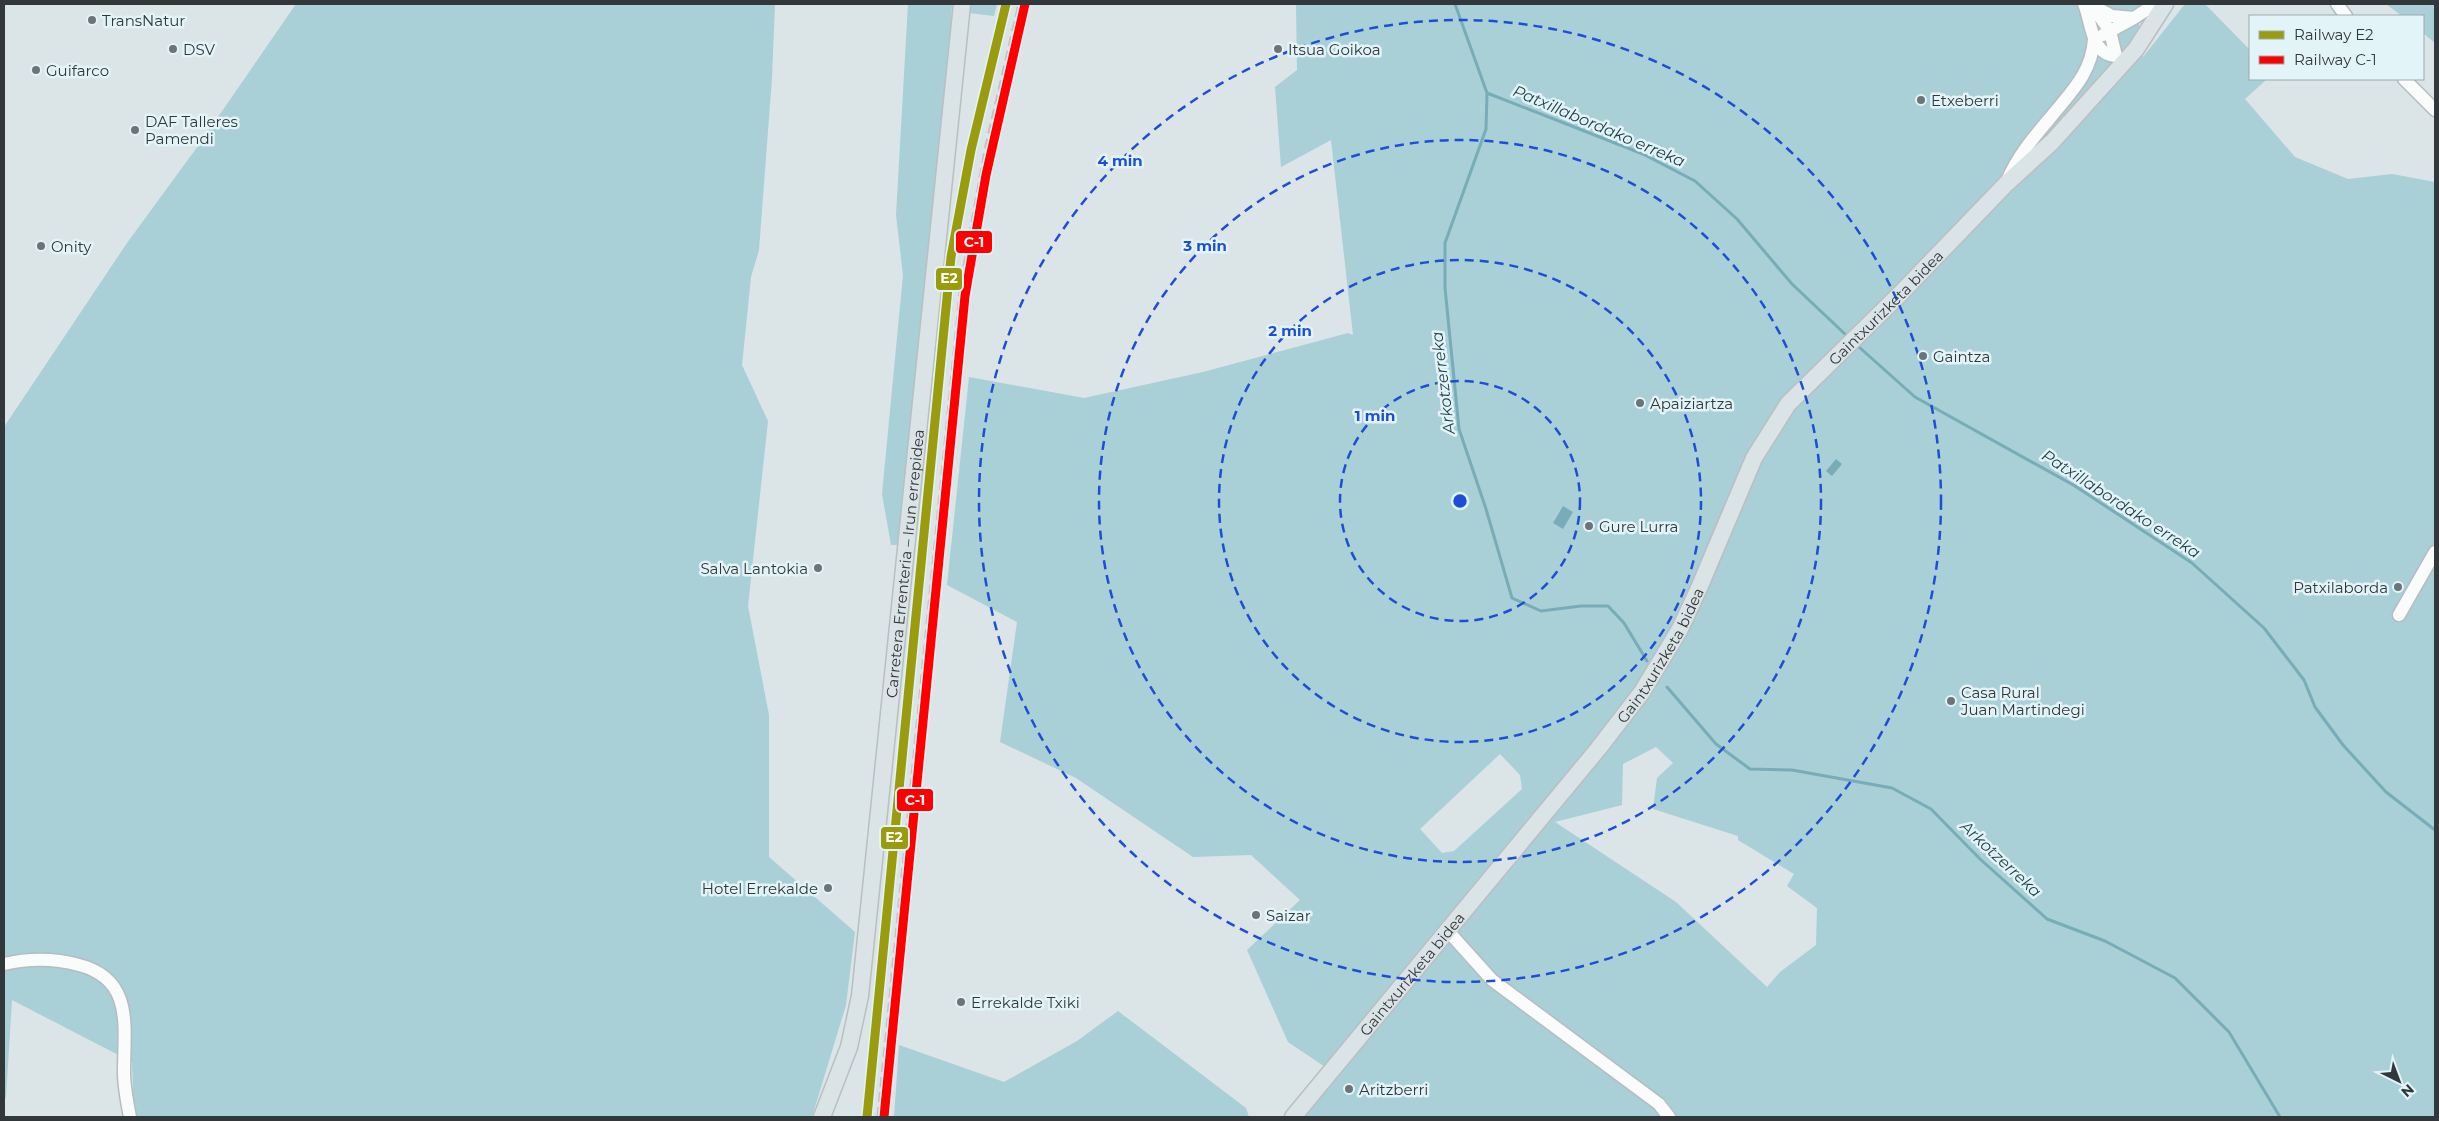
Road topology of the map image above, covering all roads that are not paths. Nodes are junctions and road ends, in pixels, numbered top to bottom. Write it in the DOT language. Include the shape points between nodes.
graph roads {
  1 [pos="962,4"];
  2 [pos="2089,4"];
  3 [pos="2155,4"];
  4 [pos="2160,4"];
  5 [pos="2165,4"];
  6 [pos="2337,4"];
  7 [pos="2345,15"];
  8 [pos="2134,18"];
  9 [pos="2110,31"];
  10 [pos="2094,39"];
  11 [pos="2136,49"];
  12 [pos="2116,56"];
  13 [pos="2405,80"];
  14 [pos="2088,103"];
  15 [pos="2435,110"];
  16 [pos="2006,184"];
  17 [pos="2435,552"];
  18 [pos="2399,614"];
  19 [pos="1447,930"];
  20 [pos="4,964"];
  21 [pos="130,1117"];
  22 [pos="822,1117"];
  23 [pos="1293,1117"];
  24 [pos="1669,1117"];
  1 -- 22 [label="main road, Carretera Errenteria – Irun errepidea" via="860,996 849,1047"];
  2 -- 8 [label="street" via="2112,16"];
  2 -- 9 [label="street"];
  2 -- 10 [label="street"];
  3 -- 8 [label="street"];
  4 -- 12 [label="main road, Gaintxurizketa bidea"];
  5 -- 11 [label="main road, Gaintxurizketa bidea"];
  6 -- 7 [label="street"];
  8 -- 9 [label="street"];
  9 -- 10 [label="street"];
  9 -- 12 [label="street"];
  10 -- 12 [label="street" via="2103,52"];
  10 -- 16 [label="street" via="2090,63 2083,78 2026,147"];
  11 -- 12 [label="main road, Gaintxurizketa bidea"];
  11 -- 14 [label="main road, Gaintxurizketa bidea"];
  12 -- 14 [label="main road, Gaintxurizketa bidea" via="2113,67 2094,89"];
  12 -- 16 [label="main road, Gaintxurizketa bidea" via="2031,151"];
  13 -- 15 [label="street"];
  14 -- 16 [label="main road, Gaintxurizketa bidea" via="2046,149"];
  16 -- 19 [label="main road, Gaintxurizketa bidea" via="1900,294 1802,388 1776,421 1754,458 1684,621 1647,685 1603,743"];
  17 -- 18 [label="street"];
  19 -- 23 [label="main road, Gaintxurizketa bidea"];
  19 -- 24 [label="street" via="1492,980 1659,1104"];
  20 -- 21 [label="street" via="42,959 66,962 102,973 114,984 124,1015 124,1074"];
}
